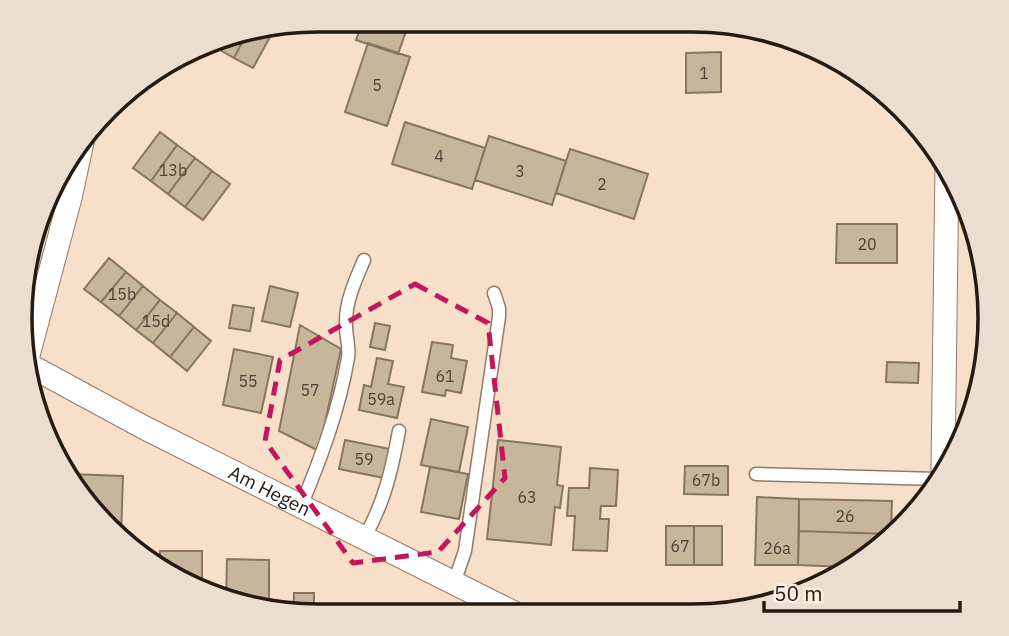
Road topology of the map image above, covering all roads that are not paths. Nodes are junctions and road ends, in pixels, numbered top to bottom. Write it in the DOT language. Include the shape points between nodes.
graph roads {
  1 [pos="78,163"];
  2 [pos="947,189"];
  3 [pos="364,260"];
  4 [pos="494,293"];
  5 [pos="32,339"];
  6 [pos="36,369"];
  7 [pos="399,431"];
  8 [pos="943,454"];
  9 [pos="756,474"];
  10 [pos="928,479"];
  11 [pos="301,506"];
  12 [pos="364,538"];
  13 [pos="454,583"];
  14 [pos="496,604"];
  1 -- 5 [label="street"];
  2 -- 8 [label="street"];
  3 -- 11 [label="lane" via="349,296 345,322 348,355 340,397 323,455"];
  4 -- 13 [label="lane" via="499,317 465,551"];
  6 -- 11 [label="street, Am Hegen"];
  7 -- 12 [label="lane" via="385,494"];
  9 -- 10 [label="lane"];
  11 -- 12 [label="street, Am Hegen"];
  12 -- 13 [label="street, Am Hegen"];
  13 -- 14 [label="street, Am Hegen"];
}
